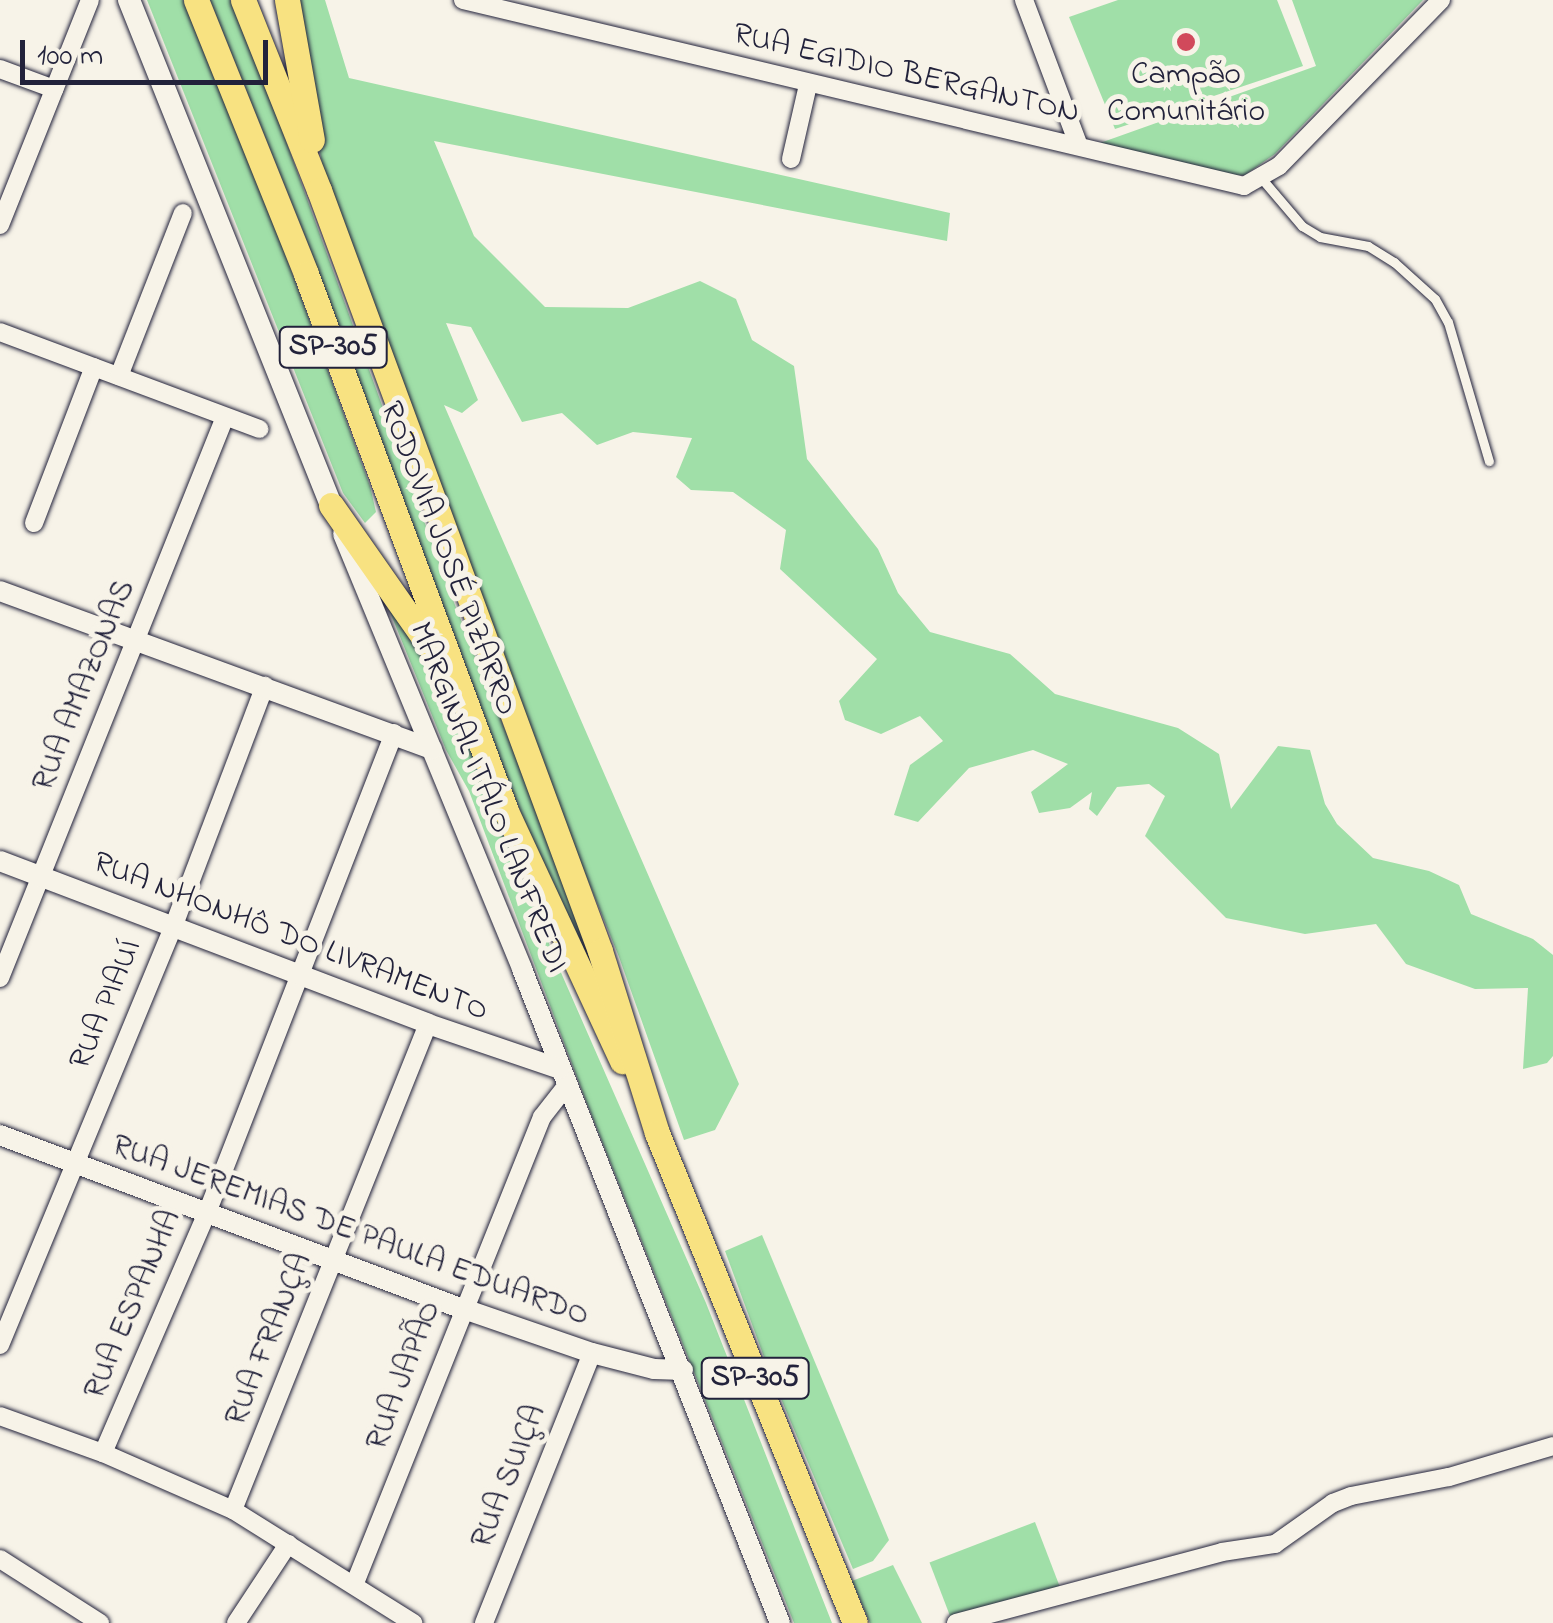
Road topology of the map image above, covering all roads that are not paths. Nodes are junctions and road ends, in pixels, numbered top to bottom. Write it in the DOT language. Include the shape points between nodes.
graph roads {
  1 [pos="90,0"];
  2 [pos="129,0"];
  3 [pos="196,0"];
  4 [pos="243,0"];
  5 [pos="287,0"];
  6 [pos="463,0"];
  7 [pos="1024,0"];
  8 [pos="1441,0"];
  9 [pos="0,69"];
  10 [pos="808,84"];
  11 [pos="54,89"];
  12 [pos="1078,146"];
  13 [pos="791,159"];
  14 [pos="1262,179"];
  15 [pos="319,190"];
  16 [pos="182,213"];
  17 [pos="0,225"];
  18 [pos="0,332"];
  19 [pos="94,367"];
  20 [pos="119,376"];
  21 [pos="225,417"];
  22 [pos="259,429"];
  23 [pos="1489,460"];
  24 [pos="331,506"];
  25 [pos="34,523"];
  26 [pos="2,598"];
  27 [pos="135,640"];
  28 [pos="265,686"];
  29 [pos="464,697"];
  30 [pos="394,733"];
  31 [pos="432,749"];
  32 [pos="0,862"];
  33 [pos="41,876"];
  34 [pos="174,925"];
  35 [pos="300,974"];
  36 [pos="0,978"];
  37 [pos="428,1024"];
  38 [pos="563,1077"];
  39 [pos="657,1133"];
  40 [pos="0,1136"];
  41 [pos="74,1163"];
  42 [pos="206,1213"];
  43 [pos="335,1261"];
  44 [pos="464,1309"];
  45 [pos="0,1345"];
  46 [pos="592,1353"];
  47 [pos="682,1370"];
  48 [pos="0,1416"];
  49 [pos="1553,1446"];
  50 [pos="103,1453"];
  51 [pos="233,1510"];
  52 [pos="288,1544"];
  53 [pos="0,1559"];
  54 [pos="355,1583"];
  55 [pos="100,1623"];
  56 [pos="236,1623"];
  57 [pos="414,1623"];
  58 [pos="484,1623"];
  59 [pos="780,1623"];
  60 [pos="855,1623"];
  61 [pos="956,1623"];
  1 -- 11 [label="street"];
  2 -- 24 [label="main road, MARGINAL ITÁLO LANFREDI / SP-305"];
  3 -- 29 [label="main road, RODOVIA JOSÉ PIZARRO / SP-305"];
  4 -- 15 [label="main road, RODOVIA JOSÉ PIZARRO"];
  5 -- 15 [label="main road"];
  6 -- 10 [label="street, RUA EGIDIO BERGANTON"];
  7 -- 12 [label="street"];
  8 -- 14 [label="street"];
  9 -- 11 [label="street"];
  10 -- 12 [label="street, RUA EGIDIO BERGANTON"];
  10 -- 13 [label="street"];
  11 -- 17 [label="street"];
  12 -- 14 [label="street, RUA EGIDIO BERGANTON" via="1232,186"];
  14 -- 23 [label="lane" via="1302,226 1320,237 1368,246 1435,299 1448,322"];
  15 -- 39 [label="main road, RODOVIA JOSÉ PIZARRO / SP-305" via="600,951"];
  16 -- 20 [label="street"];
  18 -- 19 [label="street"];
  19 -- 20 [label="street"];
  19 -- 25 [label="street"];
  20 -- 21 [label="street"];
  21 -- 22 [label="street"];
  21 -- 27 [label="street, RUA AMAZONAS"];
  24 -- 29 [label="main road"];
  24 -- 31 [label="street, MARGINAL ITÁLO LANFREDI / SP-305"];
  26 -- 27 [label="street"];
  27 -- 28 [label="street"];
  27 -- 33 [label="street, RUA AMAZONAS"];
  28 -- 30 [label="street"];
  28 -- 34 [label="street, RUA PIAUÍ"];
  29 -- 39 [label="main road, RODOVIA JOSÉ PIZARRO / SP-305" via="571,959"];
  30 -- 31 [label="street"];
  30 -- 35 [label="street, RUA ESPANHA"];
  31 -- 38 [label="street, MARGINAL ITÁLO LANFREDI / SP-305"];
  32 -- 33 [label="street, RUA NHONHÔ DO LIVRAMENTO"];
  33 -- 34 [label="street, RUA NHONHÔ DO LIVRAMENTO"];
  33 -- 36 [label="street, RUA AMAZONAS"];
  34 -- 35 [label="street, RUA NHONHÔ DO LIVRAMENTO"];
  34 -- 41 [label="street, RUA PIAUÍ"];
  35 -- 37 [label="street, RUA NHONHÔ DO LIVRAMENTO"];
  35 -- 42 [label="street, RUA ESPANHA"];
  37 -- 38 [label="street, RUA NHONHÔ DO LIVRAMENTO"];
  37 -- 43 [label="street, RUA FRANÇA"];
  38 -- 44 [label="street, RUA JAPÃO"];
  38 -- 47 [label="street, MARGINAL ITÁLO LANFREDI"];
  39 -- 60 [label="main road, RODOVIA JOSÉ PIZARRO / SP-305"];
  40 -- 41 [label="street, RUA JEREMIAS DE PAULA EDUARDO"];
  41 -- 42 [label="street, RUA JEREMIAS DE PAULA EDUARDO"];
  41 -- 45 [label="street, RUA PIAUÍ"];
  42 -- 43 [label="street, RUA JEREMIAS DE PAULA EDUARDO"];
  42 -- 50 [label="street, RUA ESPANHA"];
  43 -- 44 [label="street, RUA JEREMIAS DE PAULA EDUARDO"];
  43 -- 51 [label="street, RUA FRANÇA"];
  44 -- 46 [label="street, RUA JEREMIAS DE PAULA EDUARDO"];
  44 -- 54 [label="street, RUA JAPÃO"];
  46 -- 47 [label="street, RUA JEREMIAS DE PAULA EDUARDO" via="654,1370"];
  46 -- 58 [label="street, RUA SUIÇA"];
  47 -- 59 [label="street, MARGINAL ITÁLO LANFREDI"];
  48 -- 50 [label="street"];
  49 -- 61 [label="street" via="1463,1474 1350,1496 1275,1544"];
  50 -- 51 [label="street"];
  51 -- 52 [label="street"];
  52 -- 54 [label="street"];
  52 -- 56 [label="street"];
  53 -- 55 [label="street"];
  54 -- 57 [label="street"];
}
